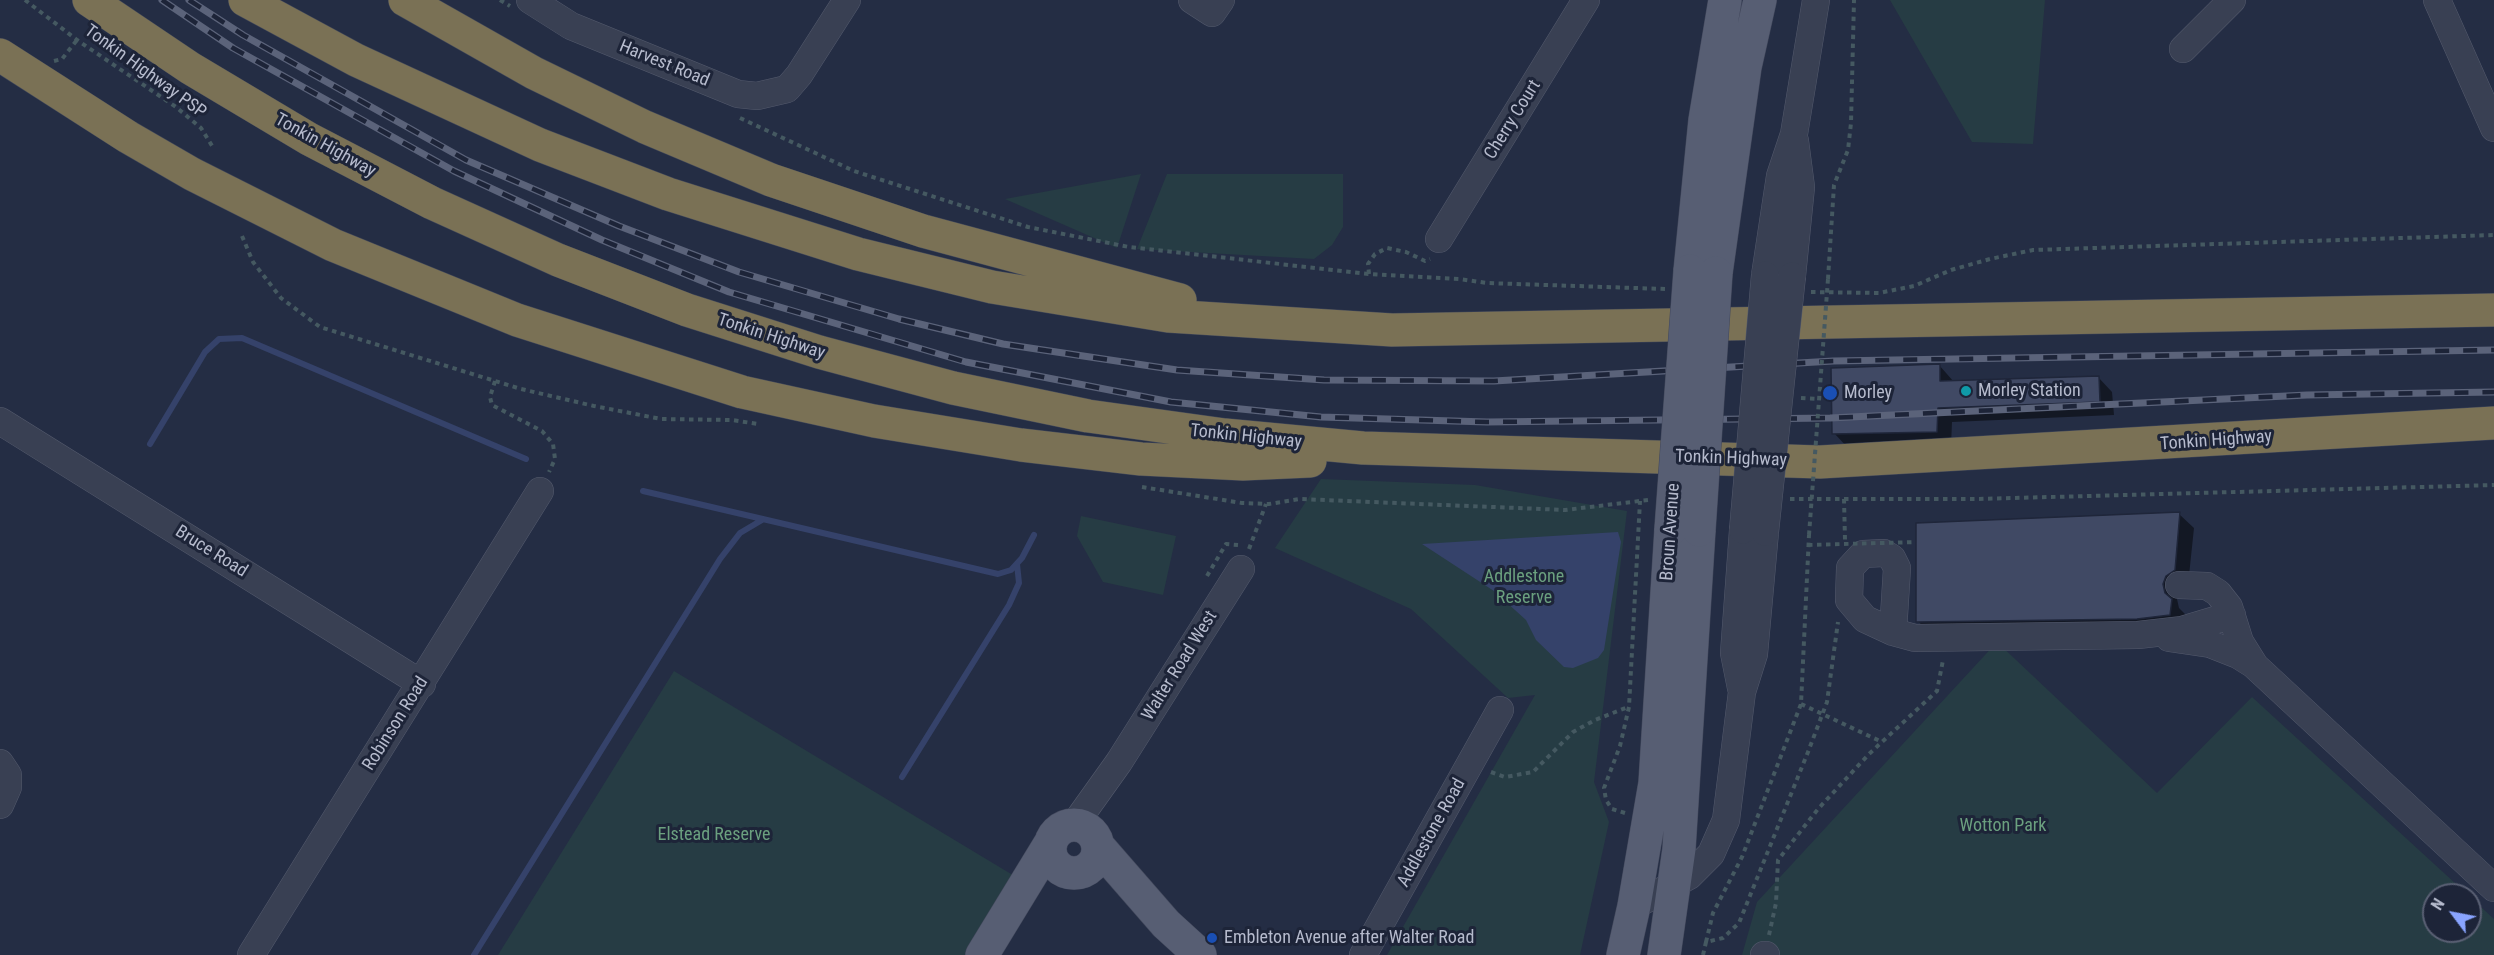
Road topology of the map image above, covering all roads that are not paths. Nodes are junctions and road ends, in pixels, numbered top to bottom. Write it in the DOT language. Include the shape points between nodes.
graph roads {
  1 [pos="89,0"];
  2 [pos="245,0"];
  3 [pos="405,0"];
  4 [pos="847,0"];
  5 [pos="1192,0"];
  6 [pos="1221,0"];
  7 [pos="1586,0"];
  8 [pos="1725,0"];
  9 [pos="1760,0"];
  10 [pos="1816,0"];
  11 [pos="2232,0"];
  12 [pos="2437,0"];
  13 [pos="524,6"];
  14 [pos="2183,49"];
  15 [pos="0,55"];
  16 [pos="2494,128"];
  17 [pos="1794,134"];
  18 [pos="1439,239"];
  19 [pos="1692,278"];
  20 [pos="2494,310"];
  21 [pos="1263,322"];
  22 [pos="0,421"];
  23 [pos="2494,423"];
  24 [pos="1502,453"];
  25 [pos="540,491"];
  26 [pos="1685,529"];
  27 [pos="1754,531"];
  28 [pos="1241,569"];
  29 [pos="2179,585"];
  30 [pos="2232,615"];
  31 [pos="1893,632"];
  32 [pos="2138,635"];
  33 [pos="2255,666"];
  34 [pos="422,684"];
  35 [pos="1500,710"];
  36 [pos="0,763"];
  37 [pos="0,805"];
  38 [pos="1078,848"];
  39 [pos="1674,883"];
  40 [pos="2494,888"];
  41 [pos="1634,906"];
  42 [pos="251,955"];
  43 [pos="982,955"];
  44 [pos="1005,955"];
  45 [pos="1200,955"];
  46 [pos="1364,955"];
  47 [pos="1623,955"];
  48 [pos="1664,955"];
  1 -- 24 [label="highway, Tonkin Highway" via="249,104 432,203 611,281 753,332 897,374 1088,416 1294,443"];
  2 -- 21 [label="highway" via="356,60 540,145 668,194 858,254 992,287 1168,316"];
  3 -- 21 [label="highway" via="645,127 771,180 923,231"];
  4 -- 13 [label="street, Harvest Road" via="787,89 757,96 738,94"];
  5 -- 6 [label="street" via="1212,13"];
  7 -- 18 [label="street, Cherry Court"];
  8 -- 19 [label="main road, Broun Avenue" via="1705,120"];
  9 -- 19 [label="main road, Broun Avenue"];
  10 -- 17 [label="street"];
  11 -- 14 [label="street"];
  12 -- 16 [label="street"];
  15 -- 24 [label="highway" via="192,174 333,245 517,321 742,392 919,428 1141,459 1243,464"];
  17 -- 27 [label="street, bridge" via="1780,176 1765,275"];
  17 -- 27 [label="street, bridge" via="1801,187 1801,284"];
  19 -- 26 [label="main road, Broun Avenue, bridge"];
  20 -- 21 [label="highway" via="1520,330 1392,330"];
  22 -- 34 [label="street, Bruce Road"];
  23 -- 24 [label="highway, Tonkin Highway" via="1820,462"];
  25 -- 34 [label="street, Robinson Road"];
  26 -- 39 [label="main road, Broun Avenue" via="1679,849"];
  26 -- 41 [label="main road, Broun Avenue" via="1655,783"];
  27 -- 39 [label="street" via="1734,653 1742,692 1726,820 1711,854 1689,876"];
  28 -- 38 [label="street, Walter Road West" via="1119,762"];
  29 -- 30 [label="street" via="2207,586 2218,593"];
  30 -- 32 [label="street" via="2182,630"];
  30 -- 33 [label="street" via="2240,642"];
  31 -- 32 [label="street" via="1915,638"];
  32 -- 33 [label="street" via="2210,644"];
  33 -- 40 [label="street"];
  34 -- 42 [label="street, Robinson Road"];
  35 -- 46 [label="street, Addlestone Road"];
  36 -- 37 [label="street" via="8,775 8,787"];
  38 -- 43 [label="main road, Walter Road West"];
  38 -- 44 [label="main road, Walter Road West"];
  38 -- 45 [label="main road"];
  39 -- 41 [label="street"];
  39 -- 48 [label="main road, Broun Avenue"];
  41 -- 47 [label="main road, Broun Avenue"];
}
